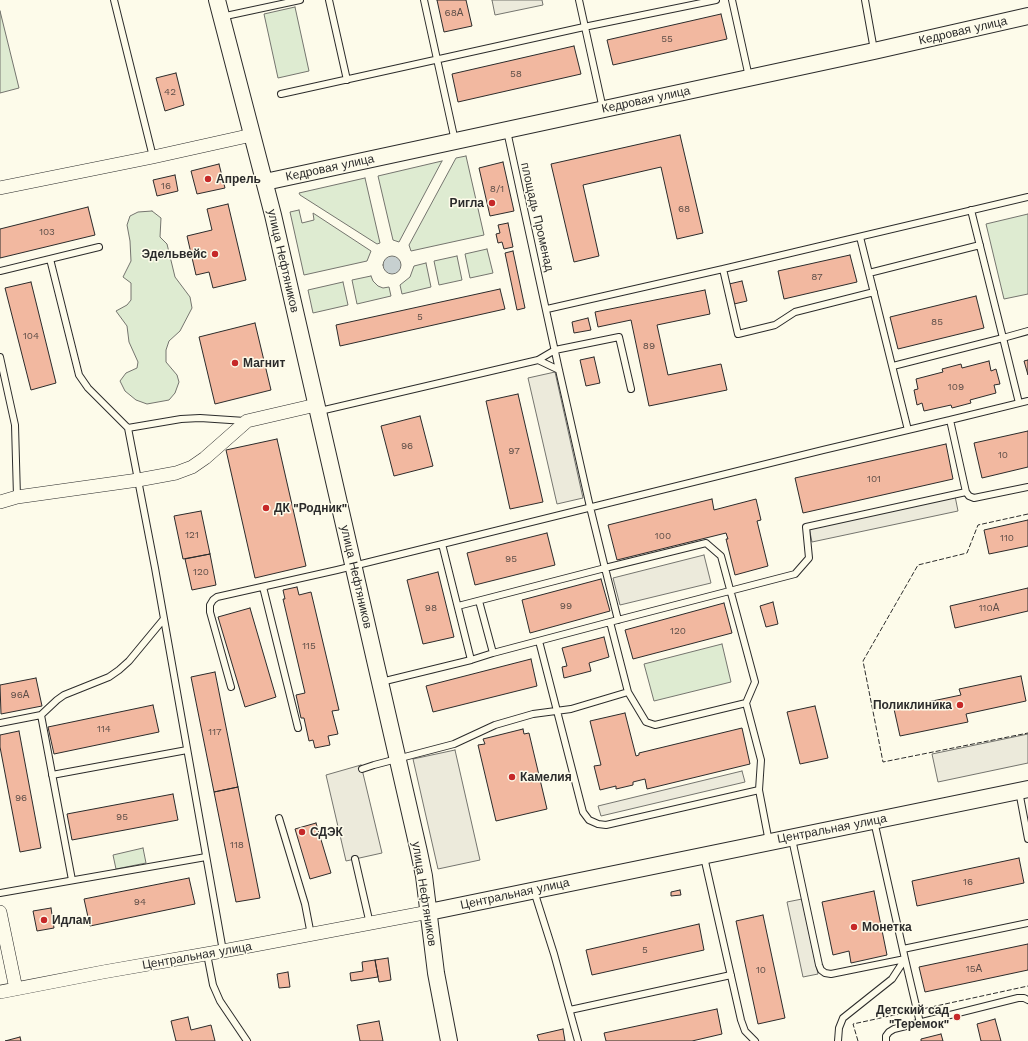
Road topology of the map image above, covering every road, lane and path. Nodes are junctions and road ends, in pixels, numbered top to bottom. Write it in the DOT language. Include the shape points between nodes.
graph roads {
  1 [pos="114,0"];
  2 [pos="217,0"];
  3 [pos="300,0"];
  4 [pos="329,0"];
  5 [pos="424,0"];
  6 [pos="579,0"];
  7 [pos="716,0"];
  8 [pos="732,0"];
  9 [pos="865,0"];
  10 [pos="1028,16"];
  11 [pos="221,17"];
  12 [pos="584,27"];
  13 [pos="874,51"];
  14 [pos="437,60"];
  15 [pos="749,78"];
  16 [pos="347,80"];
  17 [pos="282,94"];
  18 [pos="603,109"];
  19 [pos="506,130"];
  20 [pos="252,135"];
  21 [pos="455,141"];
  22 [pos="153,157"];
  23 [pos="265,182"];
  24 [pos="0,188"];
  25 [pos="1028,197"];
  26 [pos="971,210"];
  27 [pos="860,237"];
  28 [pos="980,245"];
  29 [pos="99,247"];
  30 [pos="50,259"];
  31 [pos="723,270"];
  32 [pos="0,271"];
  33 [pos="870,273"];
  34 [pos="874,292"];
  35 [pos="547,309"];
  36 [pos="1028,331"];
  37 [pos="1003,338"];
  38 [pos="555,350"];
  39 [pos="0,357"];
  40 [pos="538,360"];
  41 [pos="893,366"];
  42 [pos="559,370"];
  43 [pos="631,389"];
  44 [pos="1028,400"];
  45 [pos="1019,403"];
  46 [pos="317,408"];
  47 [pos="950,420"];
  48 [pos="247,421"];
  49 [pos="128,428"];
  50 [pos="908,430"];
  51 [pos="138,480"];
  52 [pos="1028,487"];
  53 [pos="966,492"];
  54 [pos="17,497"];
  55 [pos="0,502"];
  56 [pos="590,507"];
  57 [pos="442,544"];
  58 [pos="353,565"];
  59 [pos="606,568"];
  60 [pos="263,587"];
  61 [pos="730,591"];
  62 [pos="479,601"];
  63 [pos="458,606"];
  64 [pos="163,620"];
  65 [pos="618,620"];
  66 [pos="610,622"];
  67 [pos="540,641"];
  68 [pos="493,653"];
  69 [pos="471,660"];
  70 [pos="380,682"];
  71 [pos="231,687"];
  72 [pos="628,692"];
  73 [pos="746,703"];
  74 [pos="556,711"];
  75 [pos="41,715"];
  76 [pos="0,723"];
  77 [pos="298,728"];
  78 [pos="187,750"];
  79 [pos="398,758"];
  80 [pos="362,769"];
  81 [pos="52,775"];
  82 [pos="759,790"];
  83 [pos="1023,790"];
  84 [pos="279,818"];
  85 [pos="874,821"];
  86 [pos="792,837"];
  87 [pos="1028,839"];
  88 [pos="770,842"];
  89 [pos="704,855"];
  90 [pos="206,857"];
  91 [pos="355,859"];
  92 [pos="72,880"];
  93 [pos="533,890"];
  94 [pos="0,893"];
  95 [pos="429,912"];
  96 [pos="0,915"];
  97 [pos="1028,923"];
  98 [pos="370,924"];
  99 [pos="311,935"];
  100 [pos="3,946"];
  101 [pos="904,949"];
  102 [pos="223,952"];
  103 [pos="207,954"];
  104 [pos="905,959"];
  105 [pos="731,975"];
  106 [pos="16,989"];
  107 [pos="0,992"];
  108 [pos="1028,1000"];
  109 [pos="570,1010"];
  110 [pos="920,1023"];
  111 [pos="247,1041"];
  112 [pos="449,1041"];
  113 [pos="578,1041"];
  114 [pos="755,1041"];
  115 [pos="838,1041"];
  116 [pos="886,1041"];
  1 -- 22 [label="lane"];
  2 -- 11 [label="street, улица Нефтяников"];
  3 -- 11 [label="lane"];
  4 -- 16 [label="lane"];
  5 -- 14 [label="lane"];
  6 -- 12 [label="lane"];
  7 -- 12 [label="lane"];
  8 -- 15 [label="lane"];
  9 -- 13 [label="lane"];
  10 -- 13 [label="street, Кедровая улица"];
  11 -- 20 [label="street, улица Нефтяников"];
  12 -- 14 [label="lane"];
  12 -- 18 [label="lane"];
  13 -- 15 [label="street, Кедровая улица"];
  14 -- 16 [label="lane"];
  14 -- 21 [label="lane"];
  15 -- 18 [label="street, Кедровая улица"];
  16 -- 17 [label="lane"];
  18 -- 19 [label="street, Кедровая улица"];
  19 -- 21 [label="street, Кедровая улица"];
  19 -- 35 [label="lane, площадь Променад"];
  20 -- 22 [label="street"];
  20 -- 23 [label="street, улица Нефтяников"];
  21 -- 23 [label="street, Кедровая улица"];
  22 -- 24 [label="street"];
  23 -- 46 [label="street, улица Нефтяников"];
  25 -- 26 [label="lane"];
  26 -- 27 [label="lane"];
  26 -- 28 [label="lane"];
  27 -- 31 [label="lane"];
  27 -- 33 [label="lane"];
  28 -- 33 [label="lane"];
  28 -- 37 [label="lane"];
  29 -- 30 [label="lane"];
  30 -- 32 [label="lane"];
  30 -- 49 [label="lane" via="79,375 88,388"];
  31 -- 34 [label="lane" via="738,334 775,325 795,312"];
  31 -- 35 [label="lane"];
  33 -- 34 [label="lane"];
  34 -- 41 [label="lane"];
  35 -- 38 [label="lane, площадь Променад"];
  36 -- 37 [label="lane"];
  37 -- 41 [label="lane"];
  37 -- 45 [label="lane"];
  38 -- 40 [label="lane"];
  38 -- 42 [label="lane, площадь Променад"];
  38 -- 43 [label="lane" via="619,337"];
  39 -- 54 [label="lane" via="15,425"];
  40 -- 42 [label="lane"];
  40 -- 46 [label="lane"];
  41 -- 50 [label="lane"];
  42 -- 56 [label="lane, площадь Променад"];
  44 -- 45 [label="lane"];
  45 -- 47 [label="lane"];
  46 -- 48 [label="street"];
  46 -- 58 [label="street, улица Нефтяников"];
  47 -- 50 [label="lane"];
  47 -- 53 [label="lane"];
  48 -- 49 [label="lane" via="181,419"];
  48 -- 51 [label="street" via="192,467 176,473"];
  49 -- 51 [label="lane"];
  50 -- 56 [label="lane"];
  51 -- 54 [label="street"];
  51 -- 64 [label="lane"];
  52 -- 53 [label="lane" via="974,498"];
  53 -- 61 [label="lane" via="806,526 809,558 795,574"];
  54 -- 55 [label="street"];
  56 -- 57 [label="lane"];
  56 -- 59 [label="lane, площадь Променад"];
  57 -- 58 [label="lane"];
  57 -- 63 [label="lane"];
  58 -- 60 [label="lane"];
  58 -- 70 [label="street, улица Нефтяников"];
  59 -- 61 [label="lane" via="706,543 721,556"];
  59 -- 62 [label="lane"];
  59 -- 65 [label="lane, площадь Променад"];
  60 -- 71 [label="lane" via="223,594 210,605"];
  60 -- 77 [label="lane"];
  61 -- 65 [label="lane"];
  61 -- 73 [label="lane" via="755,682"];
  62 -- 63 [label="lane"];
  62 -- 68 [label="lane"];
  63 -- 69 [label="lane"];
  64 -- 75 [label="lane" via="119,670 109,677 64,695"];
  64 -- 78 [label="lane"];
  65 -- 66 [label="lane"];
  66 -- 67 [label="lane"];
  66 -- 72 [label="lane"];
  67 -- 68 [label="lane"];
  67 -- 74 [label="lane"];
  68 -- 69 [label="lane"];
  69 -- 70 [label="lane"];
  70 -- 79 [label="street, улица Нефтяников"];
  72 -- 73 [label="lane" via="646,722 655,725"];
  72 -- 74 [label="lane"];
  73 -- 82 [label="lane" via="761,760"];
  74 -- 79 [label="lane" via="495,725 454,744"];
  74 -- 82 [label="lane" via="583,812 589,820 598,824 606,825"];
  75 -- 76 [label="lane"];
  75 -- 81 [label="lane"];
  78 -- 81 [label="lane"];
  78 -- 90 [label="lane"];
  79 -- 80 [label="lane"];
  79 -- 95 [label="street, улица Нефтяников" via="419,852"];
  81 -- 92 [label="lane"];
  82 -- 88 [label="lane"];
  83 -- 85 [label="street, Центральная улица"];
  83 -- 87 [label="lane"];
  84 -- 99 [label="lane" via="305,904"];
  85 -- 86 [label="street, Центральная улица"];
  85 -- 101 [label="lane"];
  86 -- 88 [label="street, Центральная улица"];
  86 -- 104 [label="lane" via="822,970 832,974"];
  88 -- 89 [label="street, Центральная улица"];
  89 -- 93 [label="street, Центральная улица"];
  89 -- 105 [label="lane"];
  90 -- 92 [label="lane"];
  90 -- 102 [label="lane"];
  91 -- 98 [label="lane"];
  92 -- 94 [label="lane"];
  93 -- 95 [label="street, Центральная улица"];
  93 -- 109 [label="lane"];
  95 -- 98 [label="street, Центральная улица"];
  95 -- 112 [label="street, улица Нефтяников" via="436,973"];
  96 -- 100 [label="street"];
  97 -- 101 [label="lane"];
  98 -- 99 [label="street, Центральная улица"];
  99 -- 102 [label="street, Центральная улица"];
  100 -- 106 [label="street"];
  101 -- 104 [label="lane"];
  102 -- 103 [label="street, Центральная улица"];
  103 -- 106 [label="street, Центральная улица"];
  103 -- 111 [label="lane" via="220,1001"];
  104 -- 110 [label="lane"];
  104 -- 115 [label="lane" via="892,979 843,1018"];
  105 -- 109 [label="lane"];
  105 -- 114 [label="lane" via="745,1031"];
  106 -- 107 [label="street, Центральная улица"];
  108 -- 110 [label="lane" via="1018,998"];
  109 -- 113 [label="lane"];
  110 -- 116 [label="lane" via="889,1032"];
}
